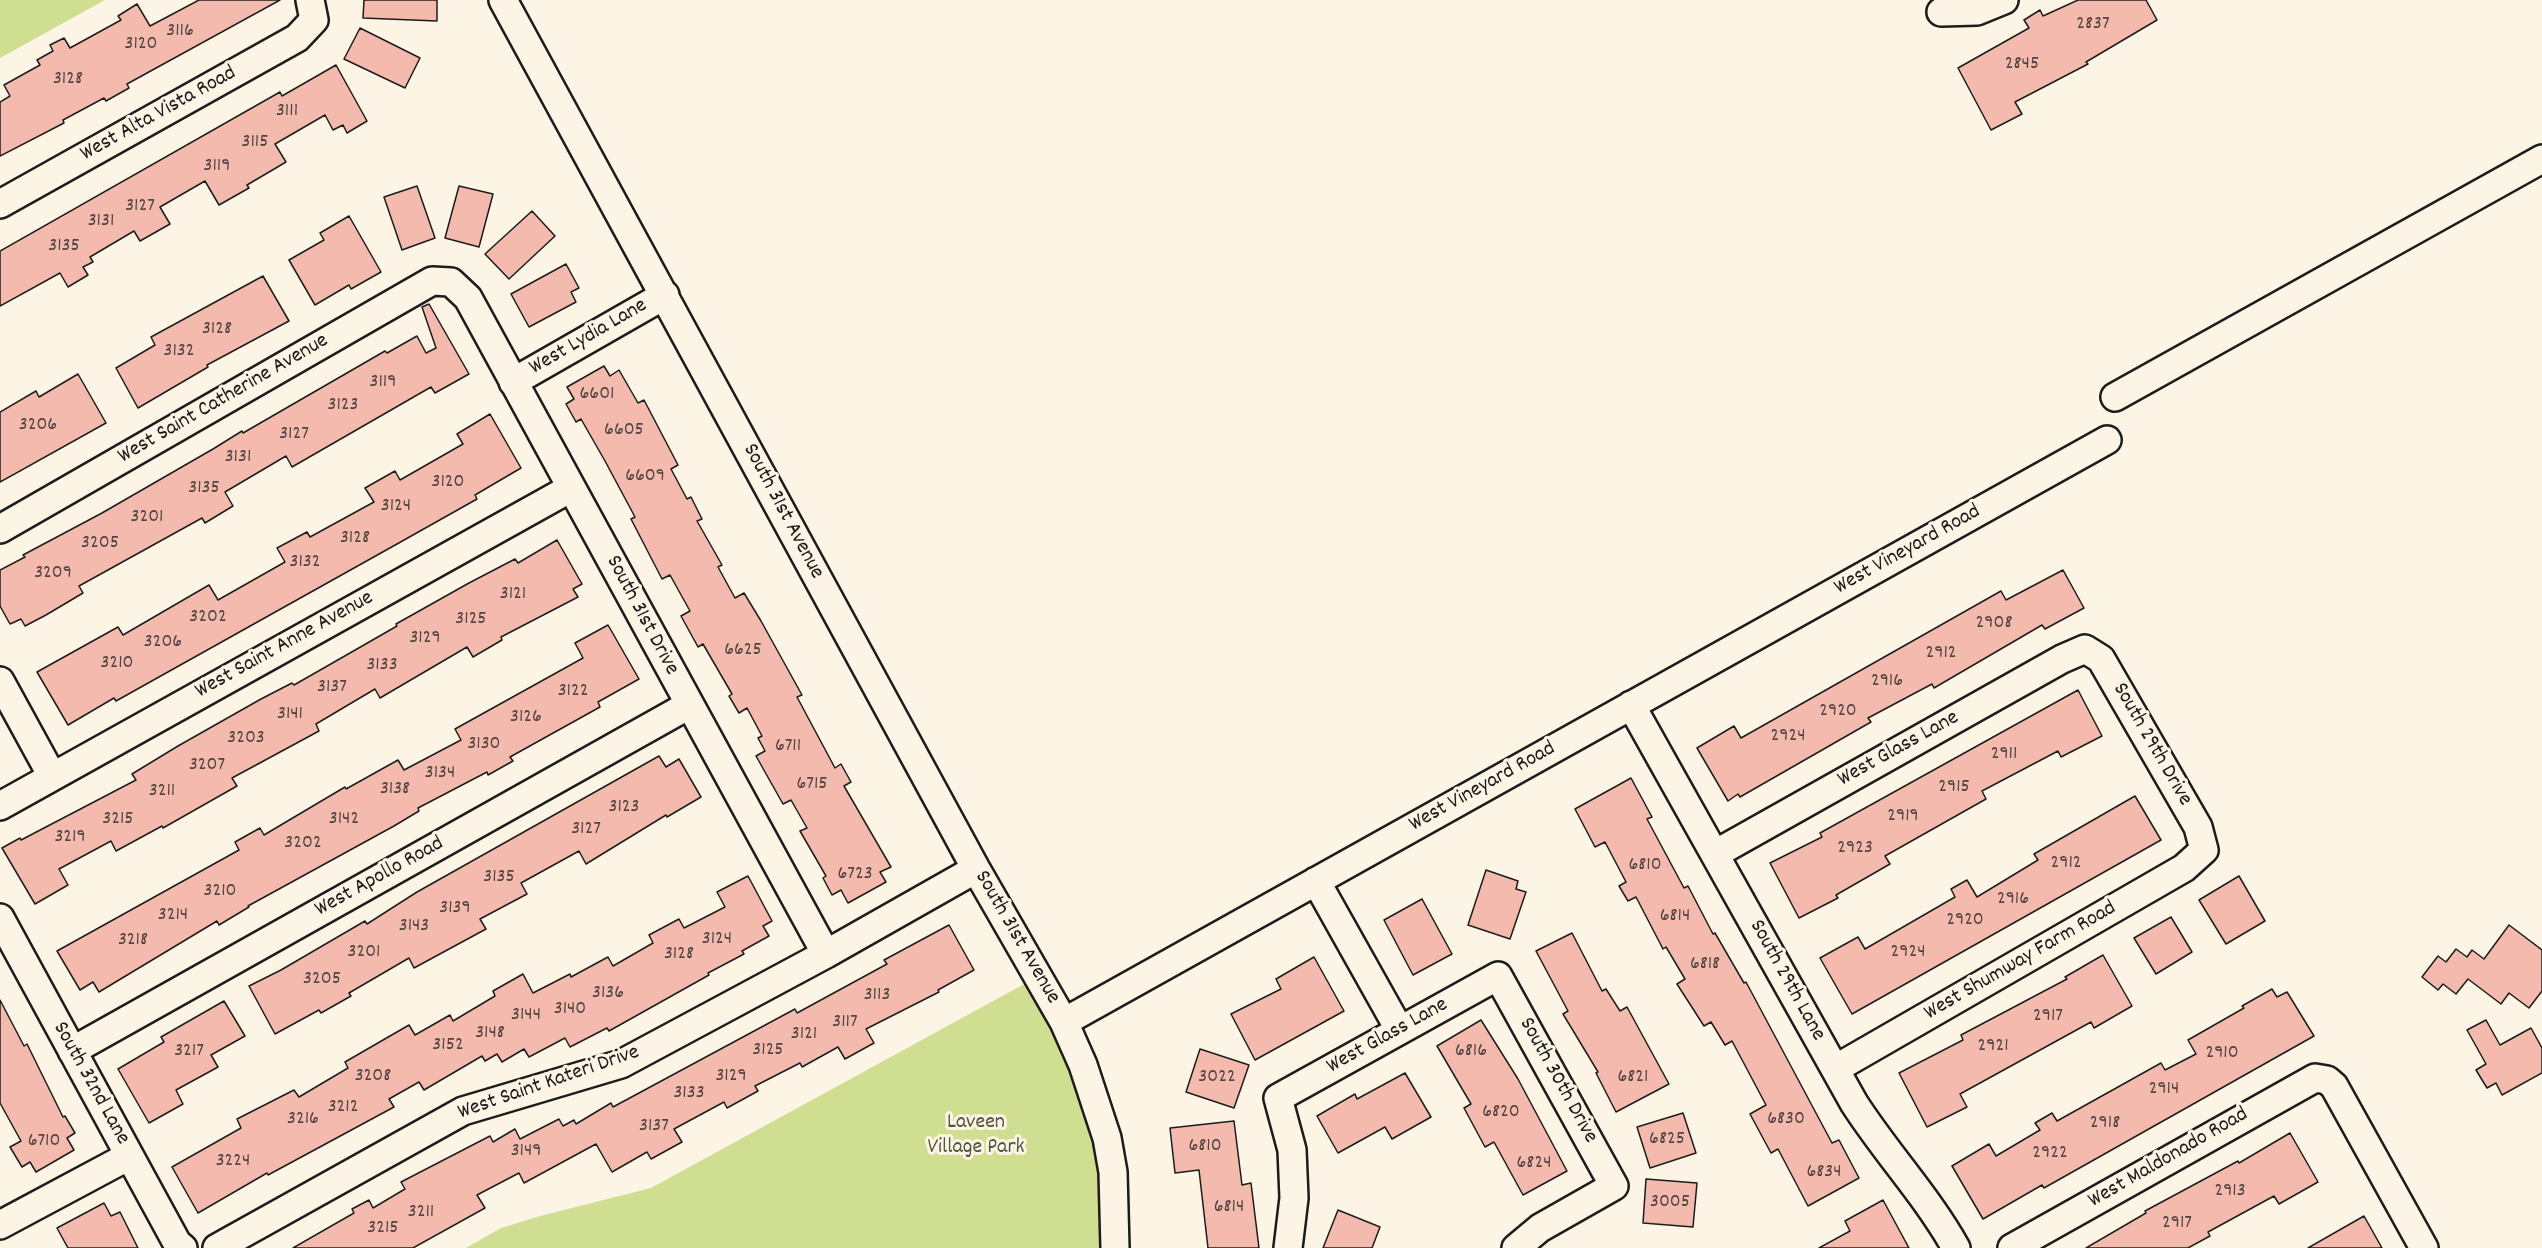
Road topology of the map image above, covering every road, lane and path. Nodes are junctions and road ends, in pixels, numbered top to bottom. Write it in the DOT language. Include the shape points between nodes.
graph roads {
  1 [pos="503,0"];
  2 [pos="2004,0"];
  3 [pos="312,10"];
  4 [pos="1941,12"];
  5 [pos="2542,159"];
  6 [pos="0,204"];
  7 [pos="451,282"];
  8 [pos="665,295"];
  9 [pos="513,382"];
  10 [pos="2115,397"];
  11 [pos="2107,440"];
  12 [pos="571,488"];
  13 [pos="0,529"];
  14 [pos="2085,650"];
  15 [pos="0,681"];
  16 [pos="689,705"];
  17 [pos="1631,705"];
  18 [pos="52,776"];
  19 [pos="0,806"];
  20 [pos="2204,850"];
  21 [pos="1715,854"];
  22 [pos="976,869"];
  23 [pos="1316,881"];
  24 [pos="0,918"];
  25 [pos="826,954"];
  26 [pos="1498,976"];
  27 [pos="1064,1022"];
  28 [pos="1399,1029"];
  29 [pos="72,1051"];
  30 [pos="1835,1069"];
  31 [pos="129,1156"];
  32 [pos="0,1225"];
  33 [pos="183,1248"];
  34 [pos="217,1248"];
  35 [pos="1115,1248"];
  36 [pos="1288,1248"];
  37 [pos="1516,1248"];
  38 [pos="1956,1248"];
  39 [pos="2012,1248"];
  40 [pos="2424,1248"];
  1 -- 8 [label="street, South 31st Avenue"];
  2 -- 4 [label="street" via="1977,11"];
  3 -- 6 [label="street, West Alta Vista Road" via="297,38"];
  5 -- 10 [label="street"];
  7 -- 9 [label="street, South 31st Drive" via="468,298"];
  7 -- 13 [label="street, West Saint Catherine Avenue" via="432,281"];
  8 -- 9 [label="street, West Lydia Lane"];
  8 -- 22 [label="street, South 31st Avenue"];
  9 -- 12 [label="street, South 31st Drive"];
  11 -- 17 [label="street, West Vineyard Road"];
  12 -- 16 [label="street, South 31st Drive"];
  12 -- 18 [label="street, West Saint Anne Avenue"];
  14 -- 20 [label="street, South 29th Drive" via="2101,659 2198,826"];
  14 -- 21 [label="street, West Glass Lane" via="2062,659"];
  15 -- 18 [label="street"];
  16 -- 25 [label="street, South 31st Drive"];
  16 -- 29 [label="street, West Apollo Road"];
  17 -- 21 [label="street, South 29th Lane"];
  17 -- 23 [label="street, West Vineyard Road"];
  18 -- 19 [label="street, West Saint Anne Avenue"];
  20 -- 30 [label="street, West Shumway Farm Road" via="2184,868"];
  21 -- 30 [label="street, South 29th Lane"];
  22 -- 25 [label="street, West Saint Kateri Drive"];
  22 -- 27 [label="street, South 31st Avenue"];
  23 -- 27 [label="street, West Vineyard Road"];
  23 -- 28 [label="street"];
  24 -- 29 [label="street, South 32nd Lane"];
  25 -- 34 [label="street, West Saint Kateri Drive" via="621,1064 463,1111"];
  26 -- 28 [label="street, West Glass Lane"];
  26 -- 37 [label="street, South 30th Drive" via="1614,1186 1540,1228"];
  27 -- 35 [label="street" via="1107,1138 1113,1172"];
  28 -- 36 [label="street, West Glass Lane" via="1278,1098 1292,1150 1294,1198"];
  29 -- 31 [label="street, South 32nd Lane"];
  30 -- 38 [label="street, South 29th Lane" via="1871,1131 1928,1204"];
  31 -- 32 [label="street"];
  31 -- 33 [label="street, South 32nd Lane"];
  39 -- 40 [label="street, West Maldonado Road" via="2315,1078 2327,1080 2338,1092"];
}
